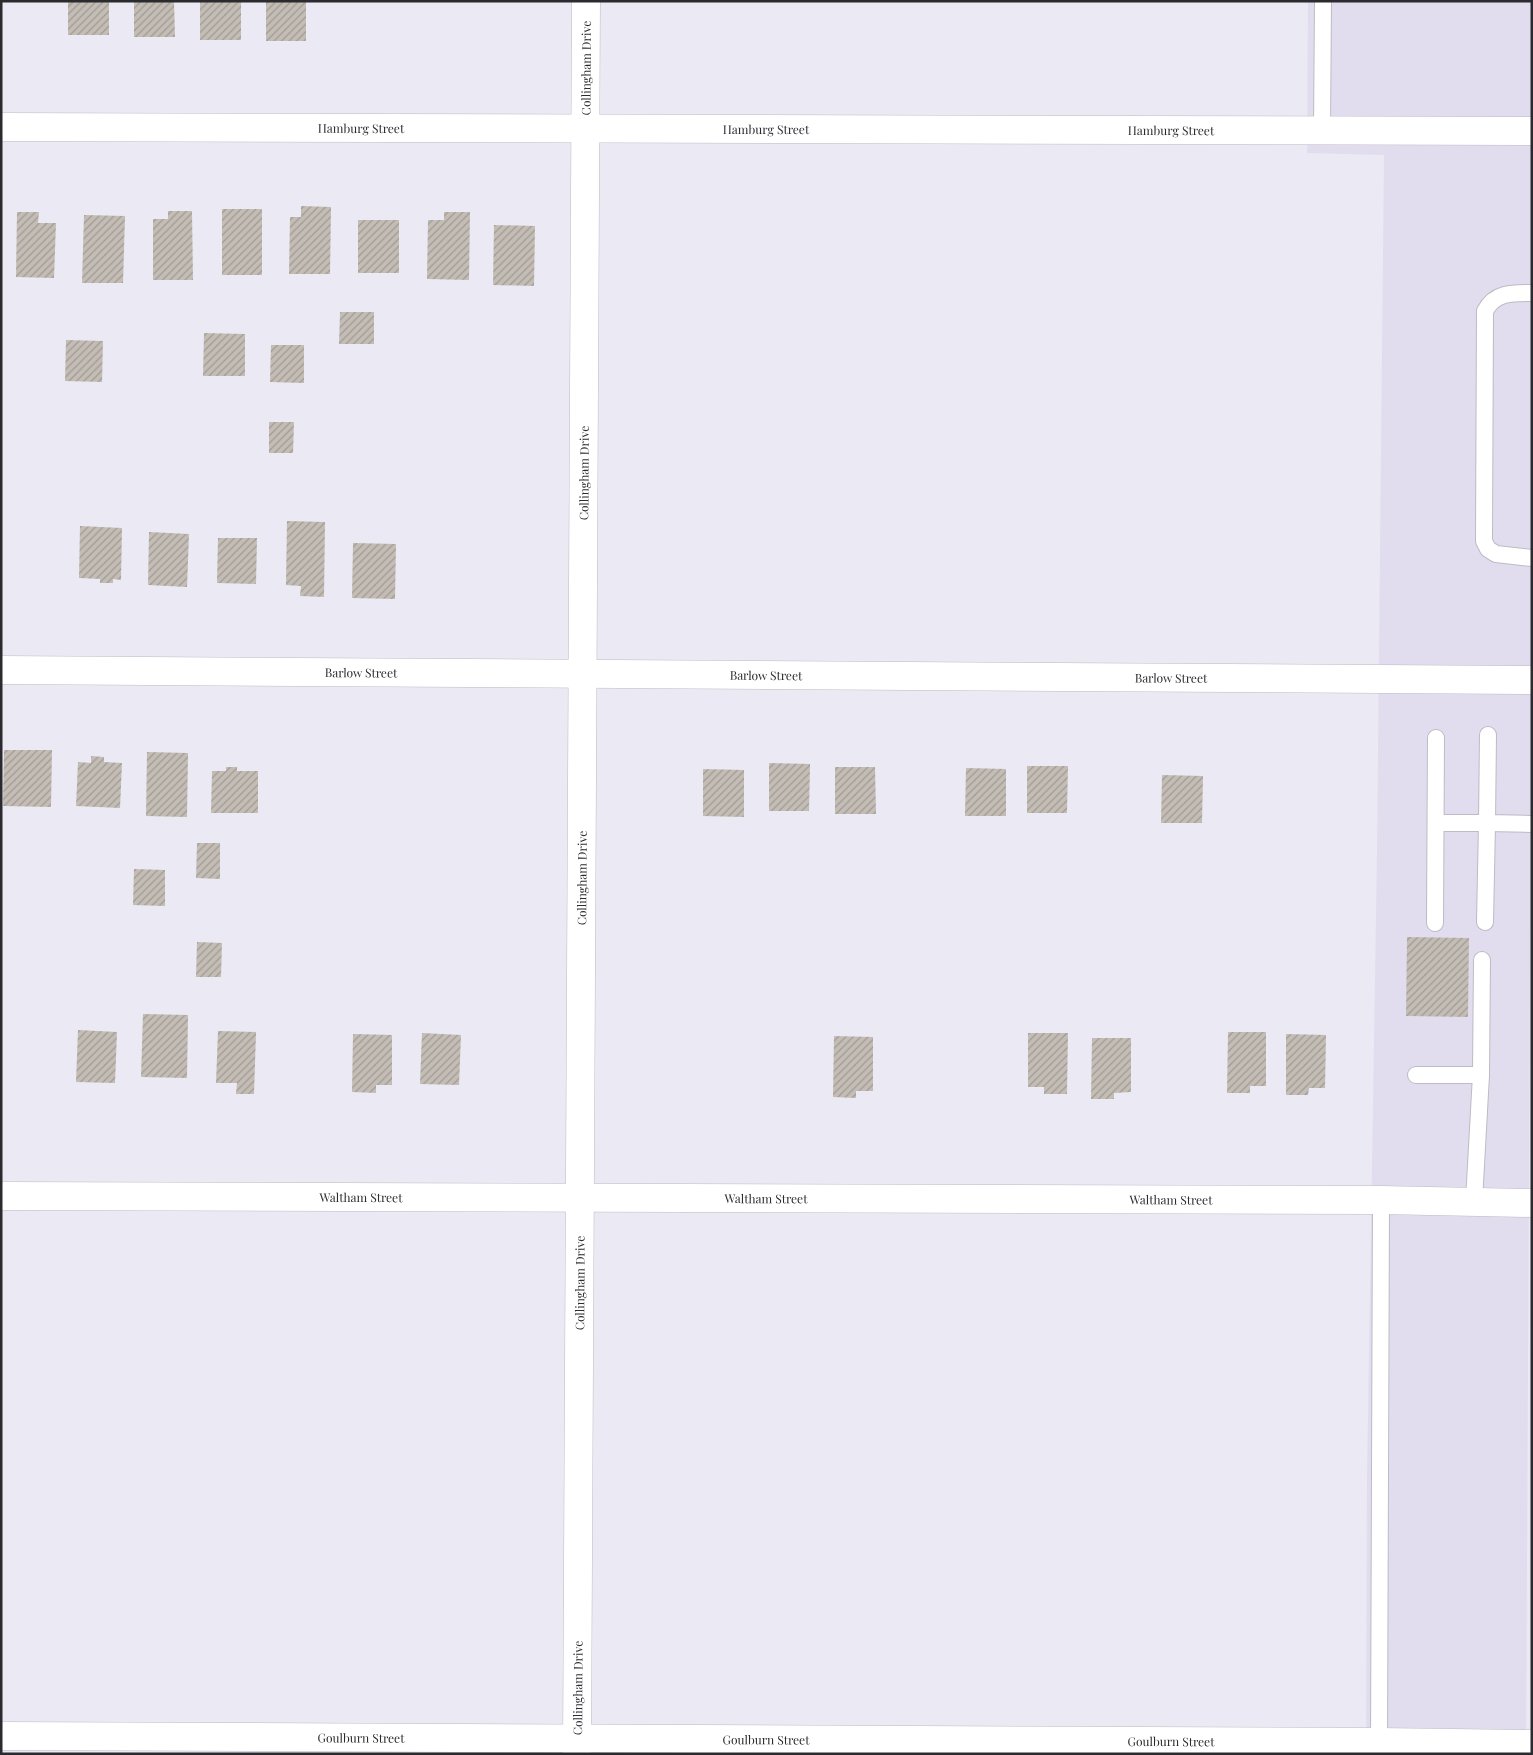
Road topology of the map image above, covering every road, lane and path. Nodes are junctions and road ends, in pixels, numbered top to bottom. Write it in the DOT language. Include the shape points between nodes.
graph roads {
  1 [pos="586,1"];
  2 [pos="1323,1"];
  3 [pos="1,127"];
  4 [pos="585,127"];
  5 [pos="1322,130"];
  6 [pos="1532,131"];
  7 [pos="1532,293"];
  8 [pos="1532,558"];
  9 [pos="1,670"];
  10 [pos="582,673"];
  11 [pos="1532,680"];
  12 [pos="1488,735"];
  13 [pos="1436,738"];
  14 [pos="1437,822"];
  15 [pos="1487,823"];
  16 [pos="1532,824"];
  17 [pos="1485,922"];
  18 [pos="1435,923"];
  19 [pos="1482,960"];
  20 [pos="1416,1075"];
  21 [pos="1481,1075"];
  22 [pos="1,1196"];
  23 [pos="578,1196"];
  24 [pos="1381,1200"];
  25 [pos="1474,1201"];
  26 [pos="1532,1202"];
  27 [pos="1,1736"];
  28 [pos="1532,1744"];
  29 [pos="576,1746"];
  30 [pos="1379,1748"];
  1 -- 4 [label="street, Collingham Drive"];
  2 -- 5 [label="lane"];
  3 -- 4 [label="street, Hamburg Street"];
  4 -- 5 [label="street, Hamburg Street"];
  4 -- 10 [label="street, Collingham Drive"];
  5 -- 6 [label="street, Hamburg Street"];
  7 -- 8 [label="lane" via="1508,293 1489,302 1485,310 1484,464 1484,542 1496,554"];
  9 -- 10 [label="street, Barlow Street"];
  10 -- 11 [label="street, Barlow Street"];
  10 -- 23 [label="street, Collingham Drive"];
  12 -- 15 [label="lane"];
  13 -- 14 [label="lane"];
  14 -- 15 [label="lane"];
  14 -- 18 [label="lane"];
  15 -- 16 [label="lane"];
  15 -- 17 [label="lane"];
  19 -- 21 [label="lane"];
  20 -- 21 [label="lane"];
  21 -- 25 [label="lane"];
  22 -- 23 [label="street, Waltham Street"];
  23 -- 24 [label="street, Waltham Street"];
  23 -- 29 [label="street, Collingham Drive"];
  24 -- 25 [label="street, Waltham Street"];
  24 -- 30 [label="lane"];
  25 -- 26 [label="street, Waltham Street"];
  27 -- 29 [label="street, Goulburn Street"];
  28 -- 30 [label="street, Goulburn Street"];
  29 -- 30 [label="street, Goulburn Street"];
}
